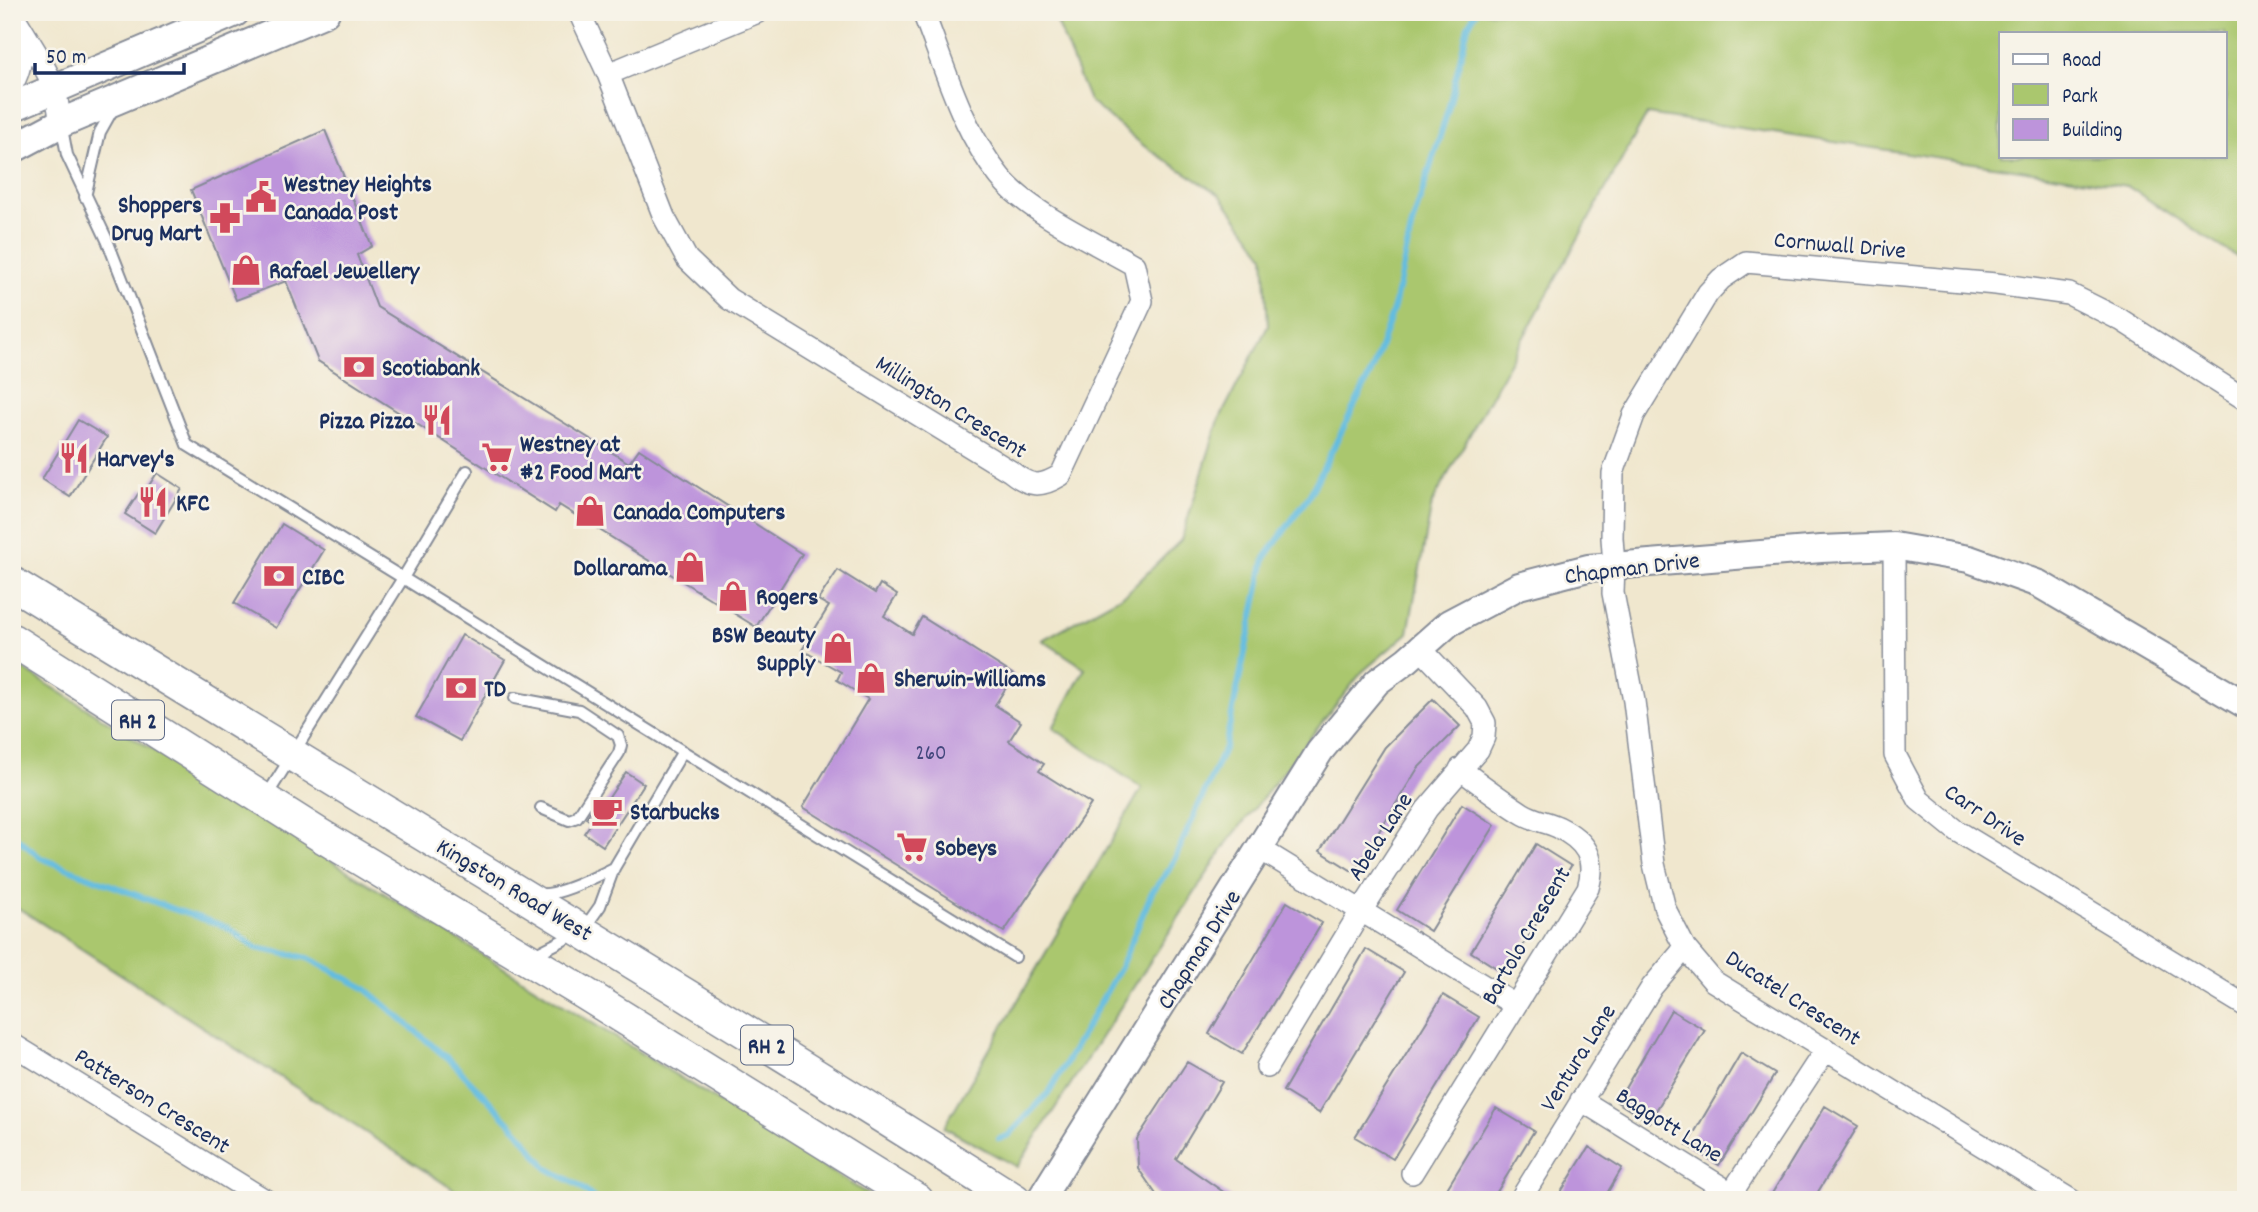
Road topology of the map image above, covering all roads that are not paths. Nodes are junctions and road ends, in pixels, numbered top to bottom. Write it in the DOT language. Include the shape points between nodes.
graph roads {
  1 [pos="235,12"];
  2 [pos="325,12"];
  3 [pos="579,12"];
  4 [pos="758,12"];
  5 [pos="923,12"];
  6 [pos="15,18"];
  7 [pos="608,74"];
  8 [pos="12,85"];
  9 [pos="55,88"];
  10 [pos="118,100"];
  11 [pos="12,107"];
  12 [pos="61,123"];
  13 [pos="12,149"];
  14 [pos="85,197"];
  15 [pos="2246,400"];
  16 [pos="467,471"];
  17 [pos="1894,546"];
  18 [pos="1614,565"];
  19 [pos="403,578"];
  20 [pos="12,583"];
  21 [pos="12,640"];
  22 [pos="1420,648"];
  23 [pos="515,698"];
  24 [pos="2246,705"];
  25 [pos="683,751"];
  26 [pos="293,754"];
  27 [pos="1460,769"];
  28 [pos="264,800"];
  29 [pos="541,808"];
  30 [pos="1260,849"];
  31 [pos="614,868"];
  32 [pos="518,890"];
  33 [pos="1361,911"];
  34 [pos="583,930"];
  35 [pos="1685,948"];
  36 [pos="1015,957"];
  37 [pos="526,959"];
  38 [pos="1515,1005"];
  39 [pos="2246,1006"];
  40 [pos="12,1044"];
  41 [pos="1826,1049"];
  42 [pos="1267,1067"];
  43 [pos="1581,1100"];
  44 [pos="1412,1173"];
  45 [pos="1729,1196"];
  46 [pos="265,1200"];
  47 [pos="917,1200"];
  48 [pos="1015,1200"];
  49 [pos="1040,1200"];
  50 [pos="1520,1200"];
  51 [pos="2071,1200"];
  1 -- 9 [label="main road"];
  2 -- 10 [label="main road"];
  3 -- 7 [label="street, Millington Crescent"];
  4 -- 7 [label="street"];
  5 -- 7 [label="street, Millington Crescent" via="973,138 1001,179 1041,212 1134,265 1142,301 1060,475 1045,485 1024,482 729,299 687,259 664,217"];
  6 -- 8 [label="street" via="22,58"];
  6 -- 9 [label="street"];
  9 -- 11 [label="main road"];
  9 -- 12 [label="street"];
  10 -- 12 [label="main road"];
  10 -- 14 [label="lane" via="100,132"];
  12 -- 13 [label="main road"];
  12 -- 14 [label="lane" via="67,155"];
  14 -- 19 [label="lane" via="107,240 187,445"];
  15 -- 18 [label="street, Cornwall Drive" via="2121,320 2069,294 1746,262 1708,293 1634,415 1613,473"];
  16 -- 19 [label="lane"];
  17 -- 18 [label="street, Chapman Drive"];
  17 -- 24 [label="street, Chapman Drive" via="1969,559 2039,584"];
  17 -- 39 [label="street, Carr Drive" via="1895,755 1919,800 1957,831"];
  18 -- 22 [label="street, Chapman Drive" via="1519,586 1448,624"];
  18 -- 35 [label="street, Ducatel Crescent" via="1613,593 1634,701 1654,864 1665,909"];
  19 -- 25 [label="lane"];
  19 -- 26 [label="lane"];
  20 -- 26 [label="main road, Kingston Road West / RH 2"];
  21 -- 28 [label="main road, RH 2"];
  22 -- 27 [label="street, Abela Lane" via="1477,708 1485,723 1478,750"];
  22 -- 30 [label="street, Chapman Drive" via="1377,682 1320,751"];
  23 -- 29 [label="lane" via="579,710 618,736 621,745 577,817 569,820"];
  25 -- 31 [label="lane"];
  25 -- 36 [label="lane"];
  26 -- 28 [label="lane"];
  26 -- 32 [label="main road, Kingston Road West / RH 2"];
  27 -- 33 [label="street, Abela Lane" via="1427,809"];
  27 -- 38 [label="street, Bartolo Crescent" via="1525,815 1580,842 1588,851 1593,872 1588,888"];
  28 -- 37 [label="main road, RH 2"];
  30 -- 33 [label="street"];
  30 -- 49 [label="street, Chapman Drive"];
  31 -- 32 [label="lane" via="546,895"];
  31 -- 34 [label="lane" via="603,901"];
  32 -- 34 [label="main road, Kingston Road West / RH 2"];
  33 -- 38 [label="street"];
  33 -- 42 [label="street, Abela Lane"];
  34 -- 37 [label="lane"];
  34 -- 48 [label="main road, Kingston Road West / RH 2"];
  35 -- 41 [label="street, Ducatel Crescent" via="1713,981"];
  35 -- 43 [label="street, Ventura Lane" via="1652,988"];
  37 -- 47 [label="main road, RH 2"];
  38 -- 44 [label="street, Bartolo Crescent"];
  40 -- 46 [label="street, Patterson Crescent"];
  41 -- 45 [label="street"];
  41 -- 51 [label="street, Ducatel Crescent"];
  43 -- 45 [label="street, Baggott Lane"];
  43 -- 50 [label="street, Ventura Lane"];
}
